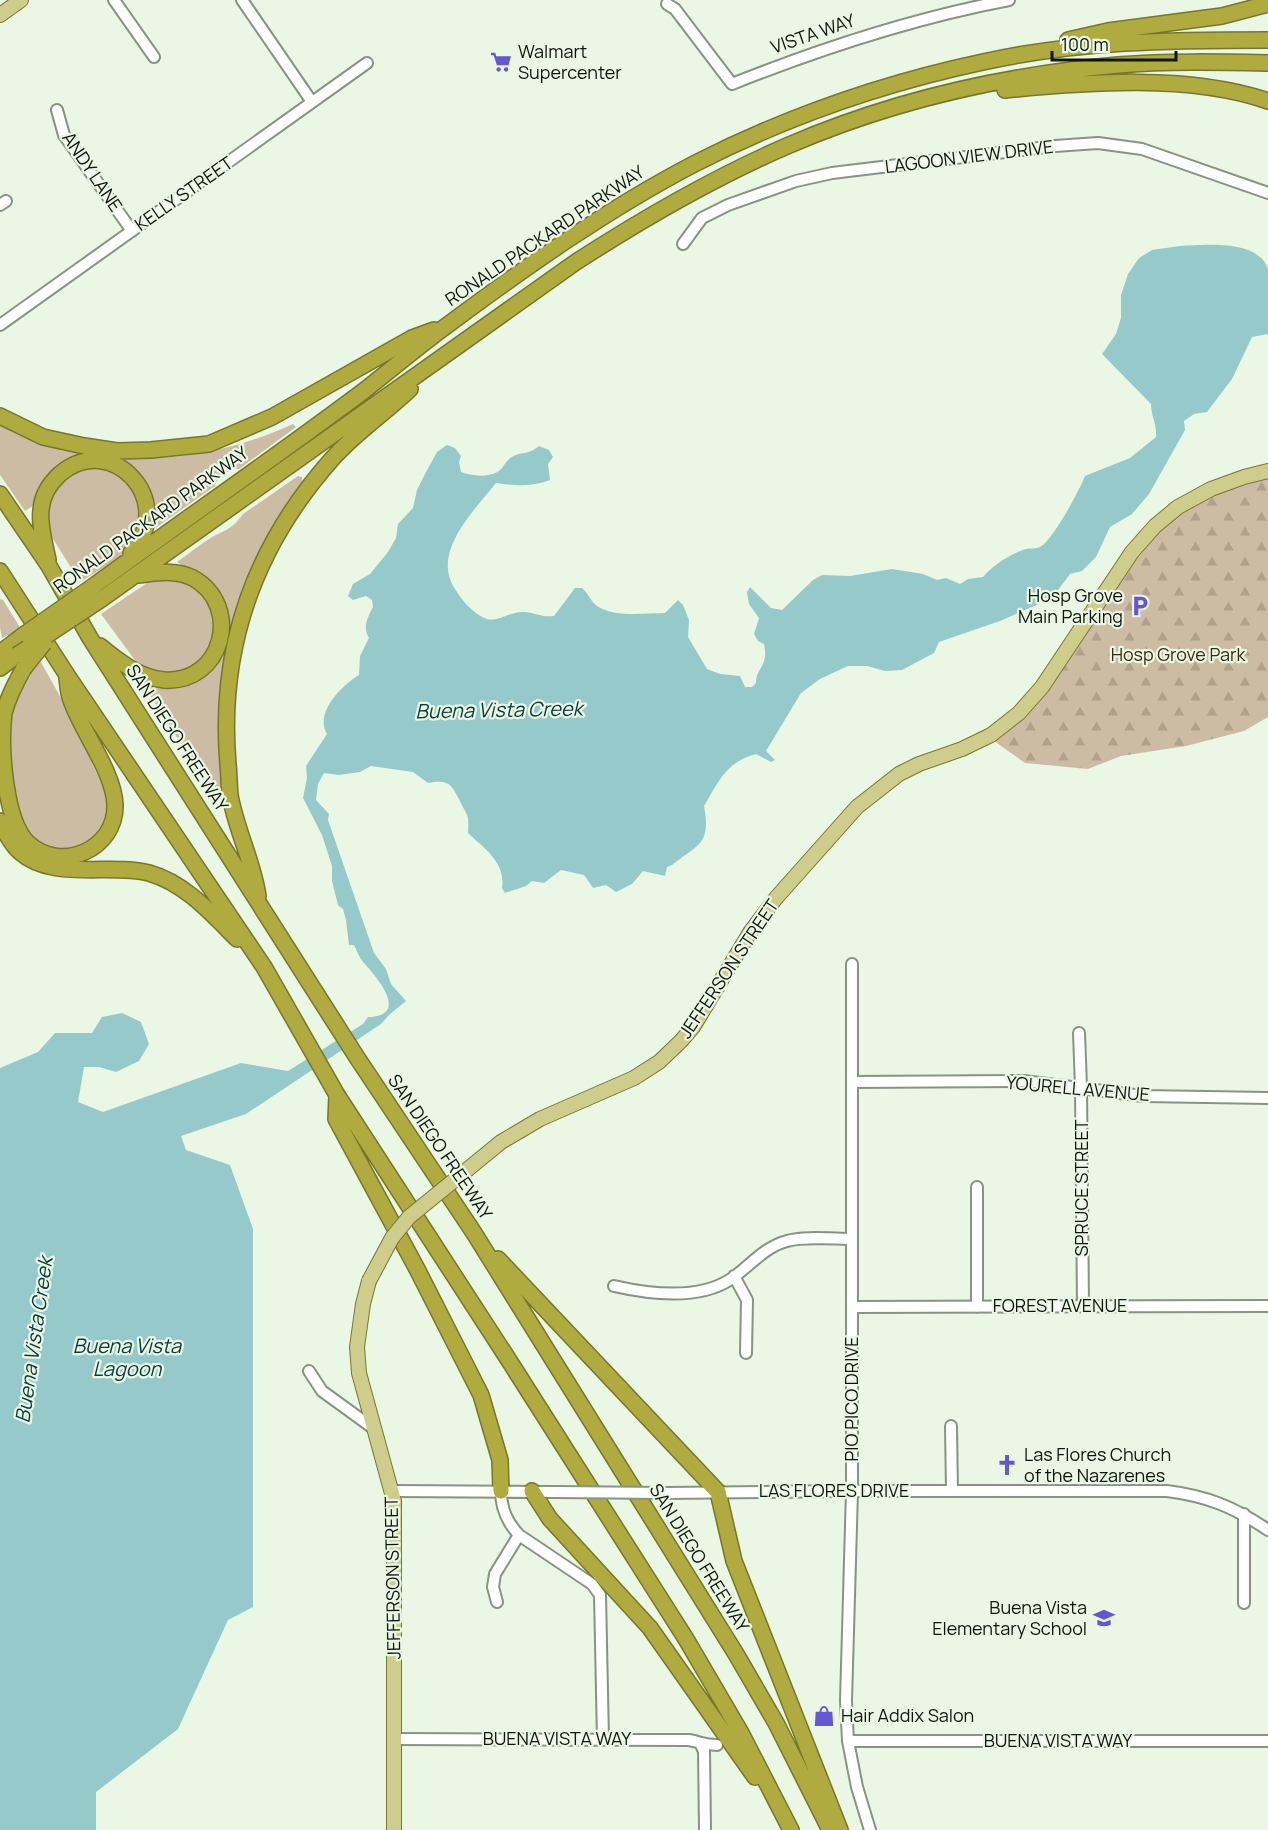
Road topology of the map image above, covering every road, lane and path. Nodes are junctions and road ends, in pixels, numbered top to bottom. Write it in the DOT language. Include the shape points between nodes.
graph roads {
  1 [pos="21,0"];
  2 [pos="114,0"];
  3 [pos="242,0"];
  4 [pos="1009,0"];
  5 [pos="667,4"];
  6 [pos="1268,4"];
  7 [pos="0,15"];
  8 [pos="1268,40"];
  9 [pos="154,57"];
  10 [pos="984,61"];
  11 [pos="367,63"];
  12 [pos="1268,63"];
  13 [pos="931,97"];
  14 [pos="1268,101"];
  15 [pos="312,102"];
  16 [pos="57,110"];
  17 [pos="1268,193"];
  18 [pos="132,231"];
  19 [pos="683,244"];
  20 [pos="448,324"];
  21 [pos="0,325"];
  22 [pos="452,350"];
  23 [pos="0,416"];
  24 [pos="1268,471"];
  25 [pos="0,494"];
  26 [pos="49,566"];
  27 [pos="118,568"];
  28 [pos="0,571"];
  29 [pos="135,575"];
  30 [pos="99,592"];
  31 [pos="90,638"];
  32 [pos="13,655"];
  33 [pos="0,668"];
  34 [pos="67,675"];
  35 [pos="2,765"];
  36 [pos="0,821"];
  37 [pos="259,902"];
  38 [pos="852,964"];
  39 [pos="264,967"];
  40 [pos="1079,1033"];
  41 [pos="852,1082"];
  42 [pos="1081,1087"];
  43 [pos="337,1095"];
  44 [pos="1268,1098"];
  45 [pos="977,1187"];
  46 [pos="474,1233"];
  47 [pos="852,1239"];
  48 [pos="734,1276"];
  49 [pos="614,1286"];
  50 [pos="1083,1306"];
  51 [pos="1268,1306"];
  52 [pos="852,1307"];
  53 [pos="977,1307"];
  54 [pos="746,1353"];
  55 [pos="309,1371"];
  56 [pos="951,1426"];
  57 [pos="373,1428"];
  58 [pos="392,1491"];
  59 [pos="501,1491"];
  60 [pos="532,1491"];
  61 [pos="852,1491"];
  62 [pos="952,1491"];
  63 [pos="718,1492"];
  64 [pos="1244,1514"];
  65 [pos="1268,1530"];
  66 [pos="519,1535"];
  67 [pos="497,1602"];
  68 [pos="1244,1603"];
  69 [pos="395,1739"];
  70 [pos="603,1740"];
  71 [pos="848,1741"];
  72 [pos="1268,1741"];
  73 [pos="701,1745"];
  74 [pos="717,1745"];
  75 [pos="789,1827"];
  76 [pos="394,1830"];
  77 [pos="705,1830"];
  78 [pos="830,1830"];
  79 [pos="840,1830"];
  80 [pos="870,1830"];
  1 -- 7 [label="main road"];
  2 -- 9 [label="street"];
  3 -- 15 [label="street"];
  4 -- 5 [label="street, VISTA WAY" via="826,48 732,84 675,9"];
  6 -- 10 [label="highway" via="1222,16 1108,32"];
  8 -- 10 [label="highway, RONALD PACKARD PARKWAY" via="1116,44"];
  10 -- 20 [label="highway, RONALD PACKARD PARKWAY" via="819,110 695,164 568,240"];
  11 -- 15 [label="street, KELLY STREET"];
  12 -- 13 [label="highway, RONALD PACKARD PARKWAY" via="1119,65 1044,74"];
  13 -- 14 [label="highway" via="1134,83 1241,91"];
  13 -- 22 [label="highway, RONALD PACKARD PARKWAY" via="789,145 702,187 634,224"];
  15 -- 18 [label="street, KELLY STREET"];
  16 -- 18 [label="street, ANDY LANE" via="64,135"];
  17 -- 19 [label="street, LAGOON VIEW DRIVE" via="1142,149 1098,143 1055,146 831,173 796,182 702,218"];
  18 -- 21 [label="street, KELLY STREET"];
  20 -- 23 [label="highway" via="412,338 272,417 209,444 117,451 43,437"];
  20 -- 27 [label="highway, RONALD PACKARD PARKWAY"];
  22 -- 29 [label="highway, RONALD PACKARD PARKWAY"];
  22 -- 37 [label="highway" via="333,459 276,534 250,589 233,654 226,744 230,795 255,874"];
  24 -- 57 [label="main road, JEFFERSON STREET, bridge" via="1211,489 1178,507 1155,526 1132,552 1042,687 1019,713 991,735 899,774 857,807 776,898 751,931 693,1027 659,1062 501,1142 409,1217 392,1238 369,1281 363,1306 358,1374"];
  25 -- 26 [label="highway, SAN DIEGO FREEWAY"];
  26 -- 27 [label="highway" via="40,511 45,492 64,471 96,461 125,470 140,485 147,504 145,532"];
  26 -- 31 [label="highway, SAN DIEGO FREEWAY"];
  27 -- 30 [label="highway, RONALD PACKARD PARKWAY"];
  28 -- 34 [label="highway"];
  29 -- 30 [label="highway, RONALD PACKARD PARKWAY"];
  29 -- 31 [label="highway" via="177,573 191,578 213,596 222,620 213,656 193,674 156,679 130,668"];
  30 -- 32 [label="highway, RONALD PACKARD PARKWAY, bridge"];
  30 -- 32 [label="highway, RONALD PACKARD PARKWAY, bridge" via="59,628"];
  31 -- 37 [label="highway, SAN DIEGO FREEWAY"];
  32 -- 33 [label="highway"];
  32 -- 35 [label="highway" via="2,734"];
  34 -- 35 [label="highway" via="70,699 110,783 115,804 107,834 88,851 65,858 30,845 12,819"];
  34 -- 39 [label="highway"];
  36 -- 39 [label="highway" via="20,852 43,866 125,869 172,882 205,907"];
  37 -- 46 [label="highway, SAN DIEGO FREEWAY"];
  38 -- 41 [label="street, PIO PICO DRIVE"];
  39 -- 43 [label="highway"];
  40 -- 42 [label="street, SPRUCE STREET"];
  41 -- 42 [label="street, YOURELL AVENUE" via="1024,1081"];
  41 -- 47 [label="street, PIO PICO DRIVE"];
  42 -- 44 [label="street, YOURELL AVENUE" via="1143,1096"];
  42 -- 50 [label="street, SPRUCE STREET"];
  43 -- 59 [label="highway" via="336,1119 481,1395 501,1460"];
  43 -- 75 [label="highway" via="686,1639 741,1733"];
  45 -- 53 [label="street"];
  46 -- 63 [label="highway"];
  46 -- 78 [label="highway, SAN DIEGO FREEWAY" via="736,1654"];
  47 -- 48 [label="street" via="790,1240 772,1246"];
  47 -- 52 [label="street, PIO PICO DRIVE"];
  48 -- 49 [label="street" via="700,1292 640,1292"];
  48 -- 54 [label="street" via="747,1300"];
  50 -- 51 [label="street, FOREST AVENUE"];
  50 -- 53 [label="street, FOREST AVENUE"];
  52 -- 53 [label="street, FOREST AVENUE"];
  52 -- 61 [label="street, PIO PICO DRIVE"];
  55 -- 57 [label="street" via="322,1391"];
  56 -- 62 [label="street"];
  57 -- 58 [label="main road, JEFFERSON STREET"];
  58 -- 59 [label="street, LAS FLORES DRIVE"];
  58 -- 69 [label="main road, JEFFERSON STREET"];
  59 -- 60 [label="street, LAS FLORES DRIVE"];
  59 -- 66 [label="street" via="509,1525"];
  60 -- 63 [label="street, LAS FLORES DRIVE, bridge"];
  60 -- 75 [label="highway" via="550,1519 650,1628"];
  61 -- 62 [label="street, LAS FLORES DRIVE"];
  61 -- 63 [label="street, LAS FLORES DRIVE"];
  61 -- 71 [label="street, PIO PICO DRIVE"];
  62 -- 64 [label="street, LAS FLORES DRIVE" via="1167,1491 1211,1499"];
  63 -- 79 [label="highway" via="734,1561"];
  64 -- 65 [label="street, LAS FLORES DRIVE"];
  64 -- 68 [label="street"];
  66 -- 67 [label="street" via="495,1574"];
  66 -- 70 [label="street" via="591,1584 600,1595"];
  69 -- 70 [label="street, BUENA VISTA WAY"];
  69 -- 76 [label="main road, JEFFERSON STREET"];
  70 -- 73 [label="street, BUENA VISTA WAY" via="688,1740"];
  71 -- 72 [label="street, BUENA VISTA WAY"];
  71 -- 80 [label="street, PIO PICO DRIVE"];
  73 -- 74 [label="street, BUENA VISTA WAY"];
  73 -- 77 [label="street"];
}
